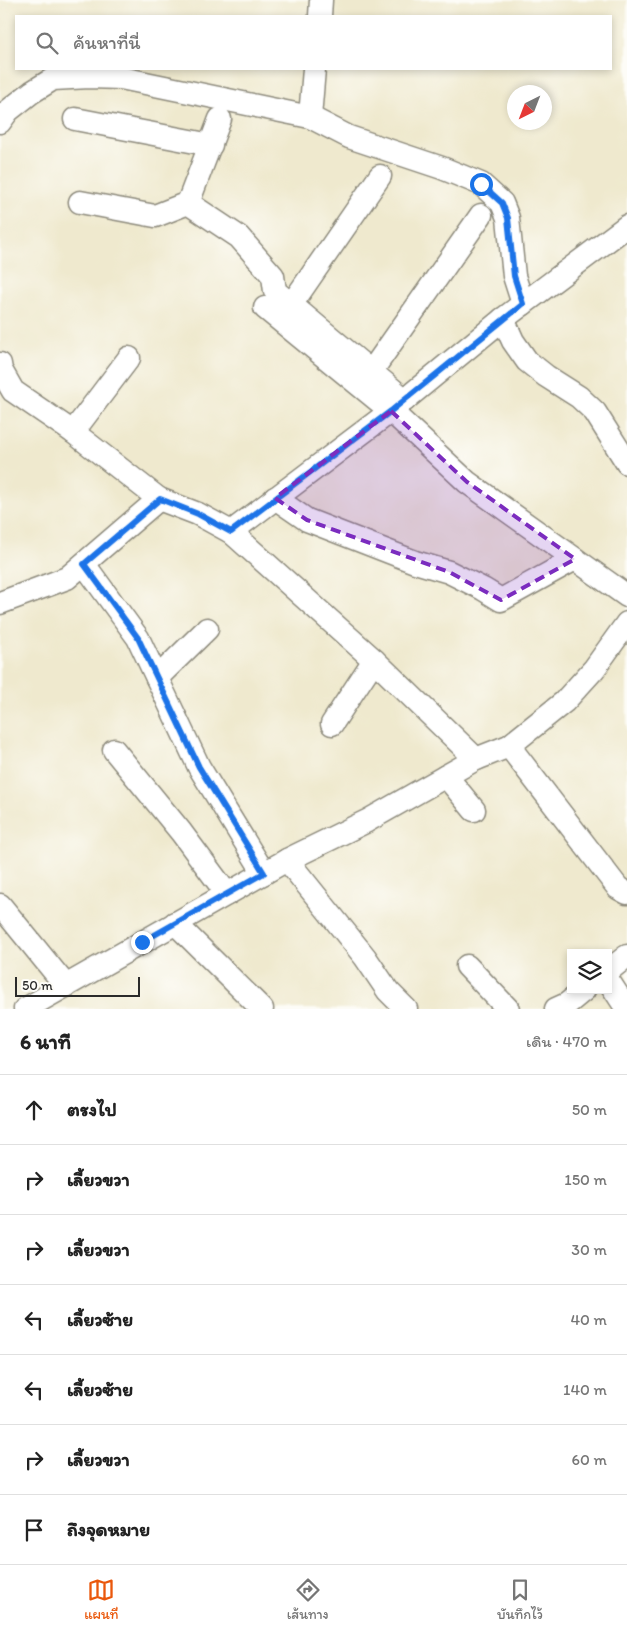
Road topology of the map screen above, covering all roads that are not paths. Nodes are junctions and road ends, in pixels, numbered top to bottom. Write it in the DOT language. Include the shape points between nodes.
graph roads {
  1 [pos="321,0"];
  2 [pos="320,15"];
  3 [pos="314,70"];
  4 [pos="310,117"];
  5 [pos="75,119"];
  6 [pos="220,120"];
  7 [pos="0,122"];
  8 [pos="210,145"];
  9 [pos="380,176"];
  10 [pos="80,202"];
  11 [pos="188,204"];
  12 [pos="481,215"];
  13 [pos="627,226"];
  14 [pos="523,304"];
  15 [pos="291,305"];
  16 [pos="264,308"];
  17 [pos="504,319"];
  18 [pos="128,358"];
  19 [pos="0,364"];
  20 [pos="371,372"];
  21 [pos="398,405"];
  22 [pos="73,432"];
  23 [pos="627,463"];
  24 [pos="275,498"];
  25 [pos="160,499"];
  26 [pos="231,532"];
  27 [pos="576,559"];
  28 [pos="84,564"];
  29 [pos="627,596"];
  30 [pos="0,603"];
  31 [pos="627,623"];
  32 [pos="207,629"];
  33 [pos="374,660"];
  34 [pos="157,678"];
  35 [pos="332,724"];
  36 [pos="509,746"];
  37 [pos="114,750"];
  38 [pos="476,759"];
  39 [pos="446,776"];
  40 [pos="474,810"];
  41 [pos="287,860"];
  42 [pos="264,873"];
  43 [pos="627,893"];
  44 [pos="226,894"];
  45 [pos="0,905"];
  46 [pos="175,923"];
  47 [pos="627,956"];
  48 [pos="467,966"];
  49 [pos="612,968"];
  50 [pos="66,986"];
  51 [pos="612,986"];
  52 [pos="579,994"];
  53 [pos="623,1003"];
  54 [pos="25,1009"];
  55 [pos="262,1009"];
  56 [pos="406,1009"];
  57 [pos="508,1009"];
  58 [pos="556,1009"];
  1 -- 2 [label="street"];
  3 -- 4 [label="street"];
  4 -- 7 [label="street" via="122,78 89,77 53,79 8,111"];
  4 -- 14 [label="street" via="349,137 481,184 502,203 508,218 514,276"];
  5 -- 8 [label="street"];
  6 -- 8 [label="street"];
  8 -- 11 [label="street"];
  9 -- 15 [label="street"];
  10 -- 11 [label="street" via="155,216"];
  11 -- 15 [label="street" via="239,237 273,276 275,291"];
  12 -- 20 [label="street"];
  13 -- 14 [label="street"];
  14 -- 17 [label="street"];
  15 -- 20 [label="street"];
  16 -- 21 [label="street"];
  17 -- 21 [label="street"];
  17 -- 23 [label="street" via="513,341 527,361 595,412"];
  18 -- 22 [label="street"];
  19 -- 22 [label="street" via="13,390"];
  20 -- 21 [label="street"];
  21 -- 24 [label="street"];
  21 -- 27 [label="street" via="467,482"];
  22 -- 25 [label="street"];
  24 -- 26 [label="street"];
  24 -- 27 [label="street" via="307,520 449,572 501,600"];
  25 -- 26 [label="street"];
  25 -- 28 [label="street"];
  26 -- 33 [label="street"];
  27 -- 29 [label="street"];
  28 -- 30 [label="street" via="67,578"];
  28 -- 34 [label="street" via="138,638"];
  31 -- 36 [label="street" via="594,669 564,702"];
  32 -- 34 [label="street"];
  33 -- 35 [label="street"];
  33 -- 38 [label="street"];
  34 -- 42 [label="street" via="199,767"];
  36 -- 38 [label="street"];
  36 -- 43 [label="street" via="618,888"];
  37 -- 44 [label="street" via="181,832"];
  38 -- 39 [label="street"];
  39 -- 40 [label="street"];
  39 -- 41 [label="street" via="368,821"];
  41 -- 42 [label="street"];
  41 -- 56 [label="street" via="365,957 388,992"];
  42 -- 44 [label="street"];
  44 -- 46 [label="street"];
  45 -- 50 [label="street"];
  46 -- 50 [label="street"];
  46 -- 55 [label="street"];
  47 -- 49 [label="street"];
  48 -- 57 [label="street"];
  50 -- 54 [label="street"];
  51 -- 53 [label="street"];
  52 -- 58 [label="street"];
}
